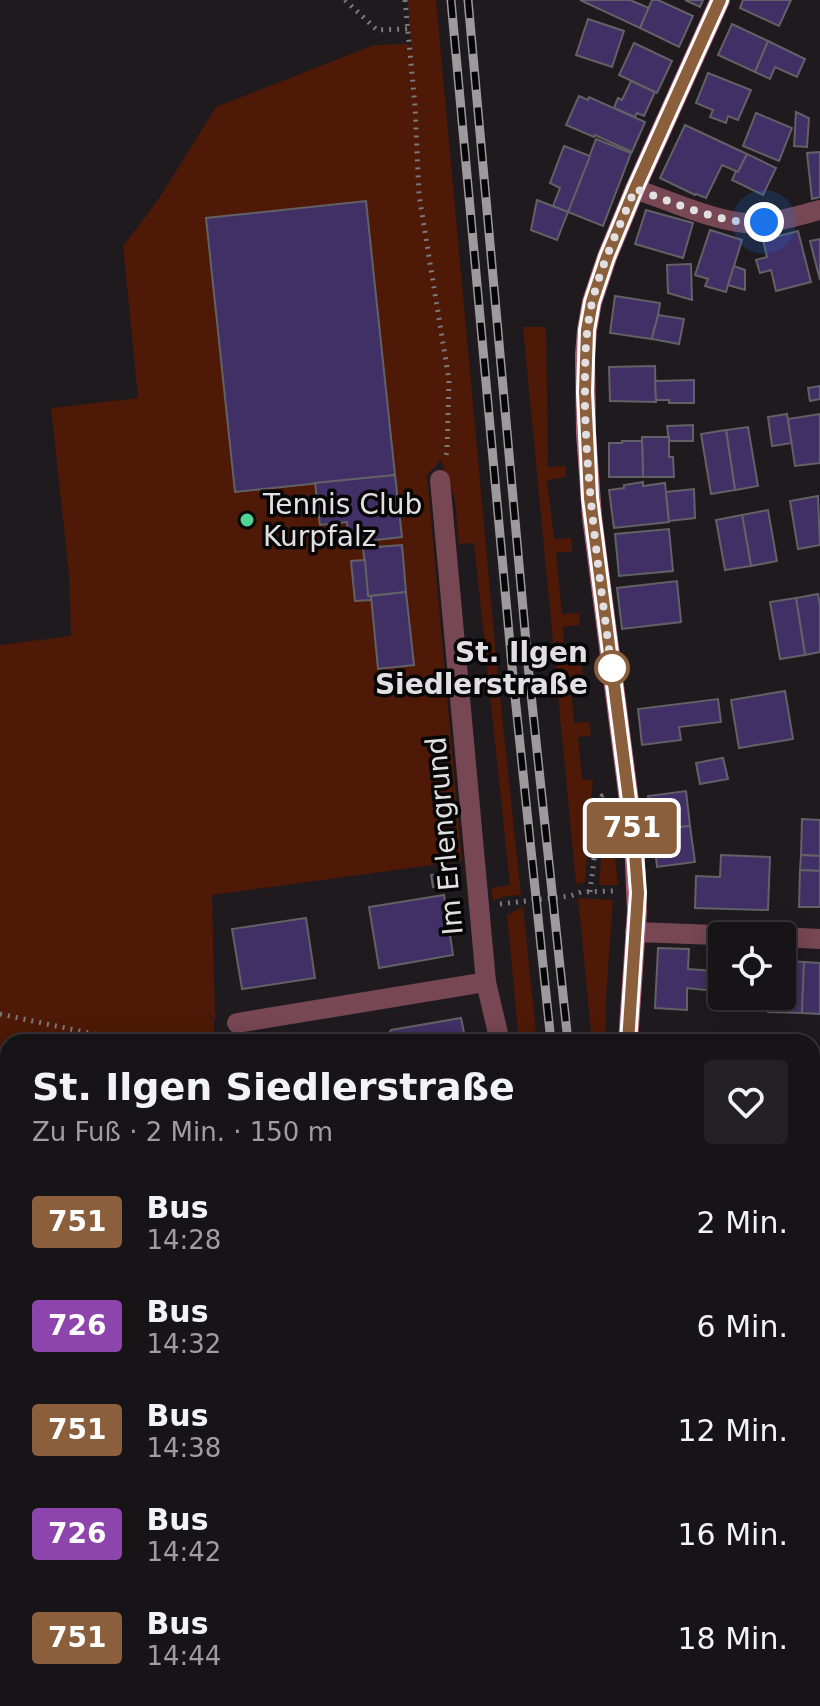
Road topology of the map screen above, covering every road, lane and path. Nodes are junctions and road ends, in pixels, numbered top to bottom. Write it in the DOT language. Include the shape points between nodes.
graph roads {
  1 [pos="345,0"];
  2 [pos="405,0"];
  3 [pos="720,0"];
  4 [pos="408,29"];
  5 [pos="635,189"];
  6 [pos="820,210"];
  7 [pos="440,480"];
  8 [pos="602,796"];
  9 [pos="615,890"];
  10 [pos="590,892"];
  11 [pos="500,910"];
  12 [pos="635,932"];
  13 [pos="708,935"];
  14 [pos="796,938"];
  15 [pos="820,939"];
  16 [pos="486,982"];
  17 [pos="0,1014"];
  18 [pos="237,1023"];
  19 [pos="94,1034"];
  20 [pos="498,1034"];
  21 [pos="629,1034"];
  1 -- 4 [label="path" via="377,30"];
  2 -- 4 [label="path"];
  3 -- 5 [label="street"];
  4 -- 7 [label="path" via="419,195 449,380 447,451"];
  5 -- 6 [label="street" via="746,223"];
  5 -- 12 [label="street" via="592,302 585,392 592,517 634,839"];
  7 -- 16 [label="street, Im Erlengrund"];
  8 -- 10 [label="path"];
  9 -- 10 [label="path"];
  10 -- 11 [label="path" via="501,903"];
  12 -- 13 [label="street"];
  12 -- 21 [label="street"];
  14 -- 15 [label="street"];
  16 -- 18 [label="street"];
  16 -- 20 [label="street, Im Erlengrund"];
  17 -- 19 [label="path"];
}
